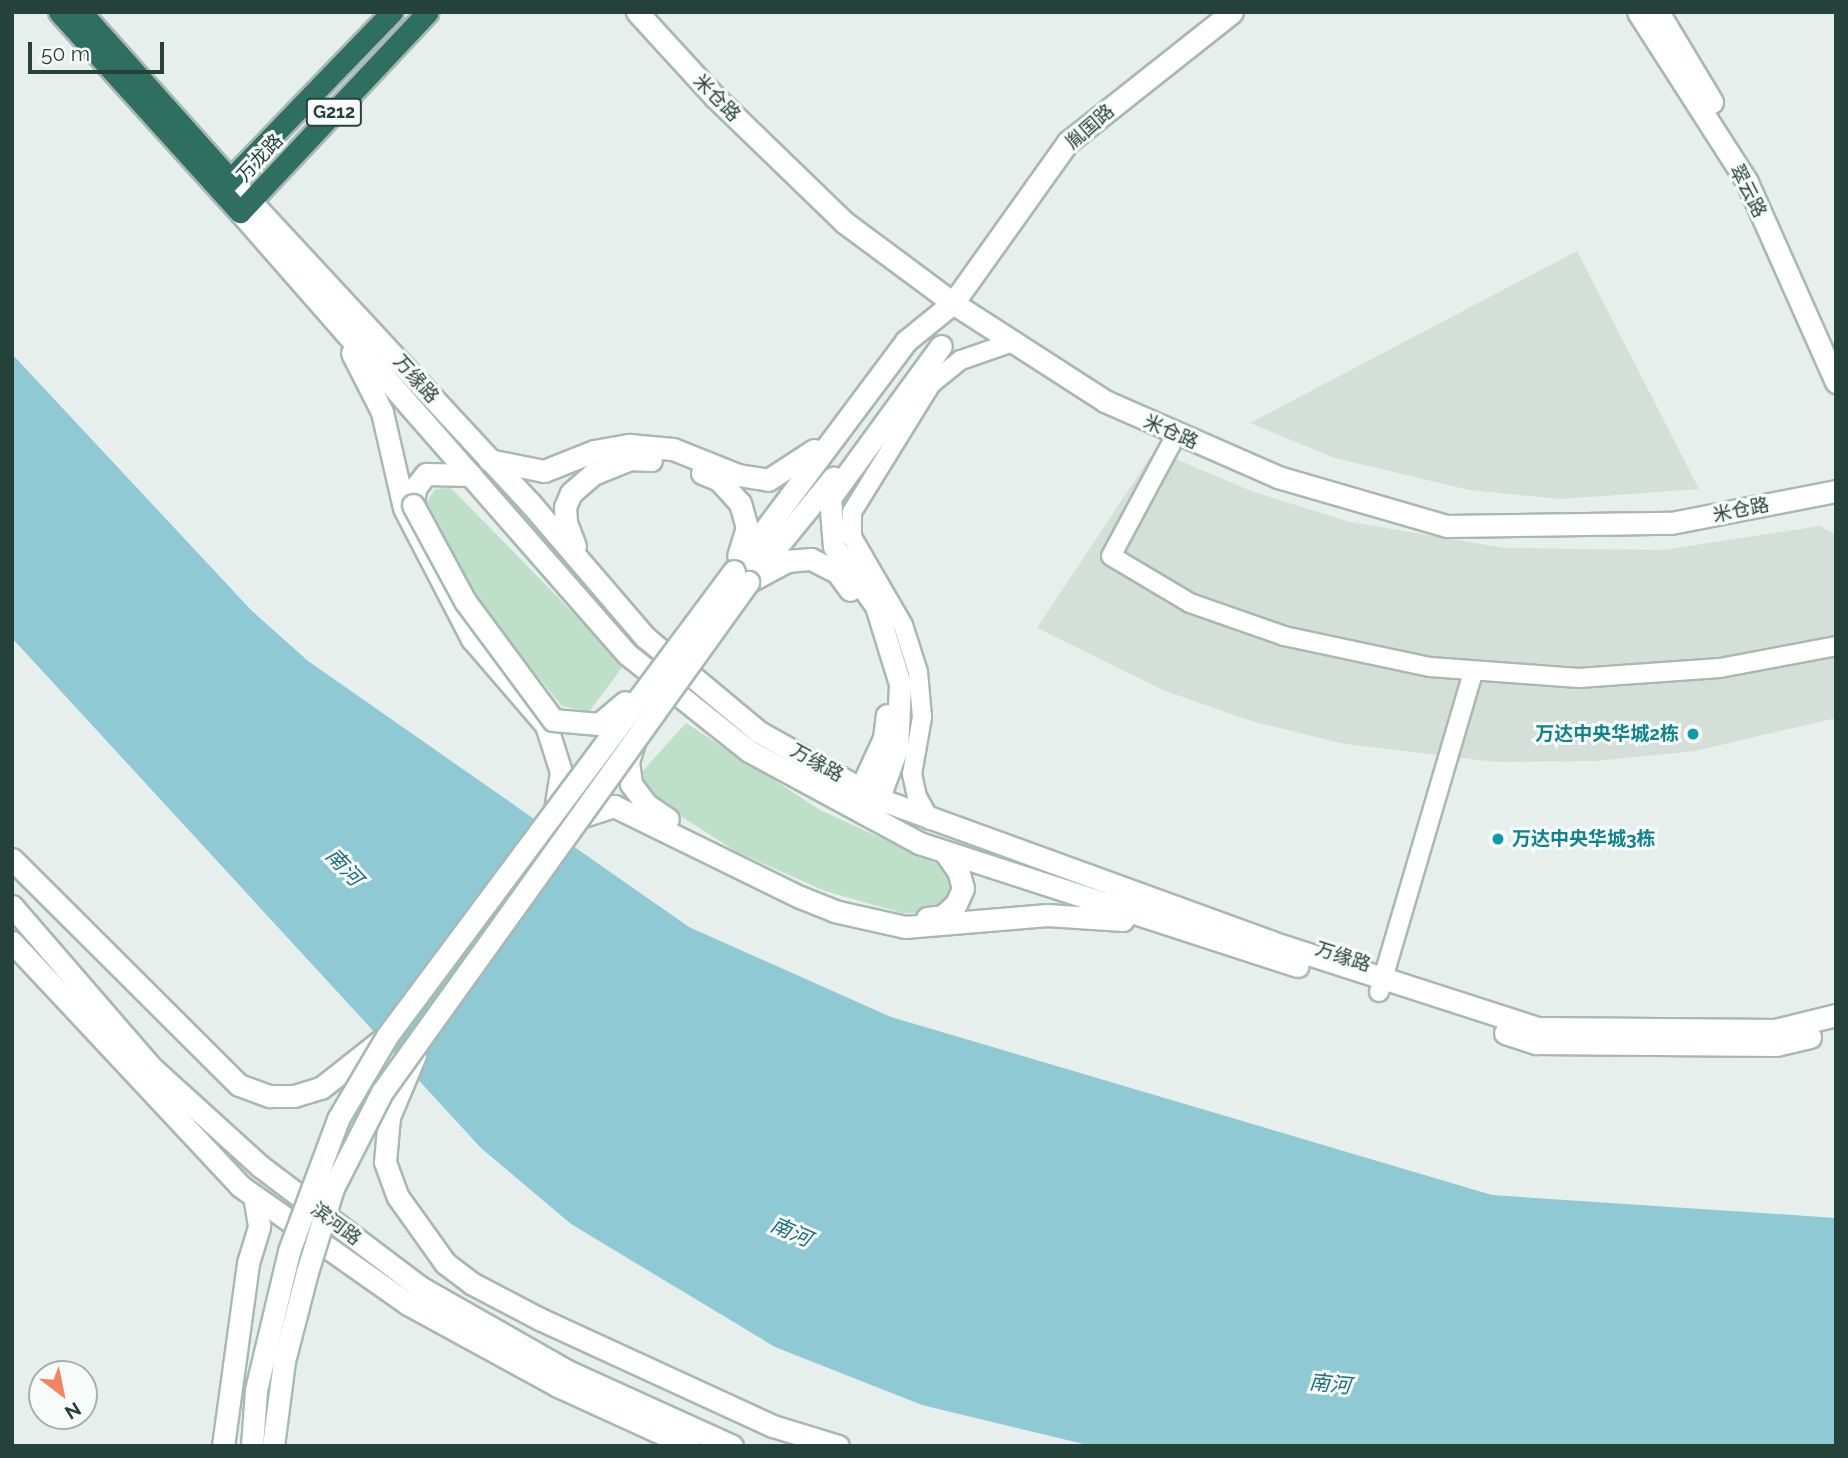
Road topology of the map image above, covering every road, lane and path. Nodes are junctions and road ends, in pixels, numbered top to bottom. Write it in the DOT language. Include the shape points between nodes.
graph roads {
  1 [pos="59,12"];
  2 [pos="81,12"];
  3 [pos="392,12"];
  4 [pos="428,12"];
  5 [pos="637,12"];
  6 [pos="1232,12"];
  7 [pos="1638,12"];
  8 [pos="1658,12"];
  9 [pos="225,184"];
  10 [pos="245,207"];
  11 [pos="953,303"];
  12 [pos="337,324"];
  13 [pos="906,341"];
  14 [pos="1010,343"];
  15 [pos="941,345"];
  16 [pos="1836,347"];
  17 [pos="1836,382"];
  18 [pos="1176,435"];
  19 [pos="488,459"];
  20 [pos="471,475"];
  21 [pos="1836,492"];
  22 [pos="409,507"];
  23 [pos="583,563"];
  24 [pos="741,577"];
  25 [pos="1836,646"];
  26 [pos="1473,673"];
  27 [pos="635,737"];
  28 [pos="870,794"];
  29 [pos="555,809"];
  30 [pos="852,809"];
  31 [pos="577,818"];
  32 [pos="871,820"];
  33 [pos="930,820"];
  34 [pos="944,851"];
  35 [pos="12,859"];
  36 [pos="803,894"];
  37 [pos="12,906"];
  38 [pos="1186,929"];
  39 [pos="12,943"];
  40 [pos="1381,985"];
  41 [pos="1836,1015"];
  42 [pos="430,1025"];
  43 [pos="1836,1030"];
  44 [pos="387,1036"];
  45 [pos="254,1196"];
  46 [pos="223,1446"];
  47 [pos="253,1446"];
  48 [pos="273,1446"];
  49 [pos="689,1446"];
  50 [pos="732,1446"];
  51 [pos="838,1446"];
  1 -- 9 [label="highway, 万缘路"];
  2 -- 9 [label="highway, 万缘路"];
  3 -- 9 [label="highway, 万龙路 / G212"];
  4 -- 10 [label="highway, 万龙路 / G212"];
  5 -- 11 [label="street, 米仓路" via="715,97 844,222"];
  6 -- 11 [label="street, 胤国路" via="1068,142"];
  7 -- 17 [label="street, 翠云路" via="1746,182"];
  8 -- 16 [label="street, 翠云路" via="1765,190"];
  9 -- 10 [label="highway, 万缘路"];
  10 -- 12 [label="street, 万缘路"];
  10 -- 19 [label="street, 万缘路"];
  11 -- 13 [label="street, 胤国路"];
  11 -- 14 [label="street, 米仓路"];
  11 -- 15 [label="street, 胤国路"];
  12 -- 20 [label="street, 万缘路"];
  12 -- 22 [label="street" via="382,412"];
  13 -- 19 [label="street" via="808,457 768,480 738,475 673,449 651,447 594,451 544,471"];
  13 -- 24 [label="street, 胤国路"];
  14 -- 18 [label="street, 米仓路" via="1105,401"];
  14 -- 33 [label="street" via="961,360 931,384 852,512 852,537 903,625 918,673 922,717 912,774 917,797"];
  15 -- 24 [label="street, 胤国路"];
  15 -- 28 [label="street" via="830,498 834,547 876,606 900,684 897,748"];
  18 -- 21 [label="street, 米仓路" via="1278,477 1447,526 1671,523"];
  18 -- 26 [label="street" via="1111,555 1190,603 1236,621 1332,649"];
  19 -- 23 [label="street, 万缘路"];
  20 -- 22 [label="street" via="426,474"];
  20 -- 30 [label="street, 万缘路" via="627,654 749,751"];
  22 -- 24 [label="street, bridge" via="465,601 553,719 599,724"];
  22 -- 29 [label="street" via="472,639 546,725 561,772"];
  23 -- 24 [label="street" via="565,522 571,493 593,474 630,459 670,461 719,480 740,503 747,527"];
  23 -- 28 [label="street, 万缘路" via="645,637 759,733"];
  24 -- 27 [label="street, bridge"];
  24 -- 28 [label="street" via="787,561 811,559 837,572 868,614 889,691 884,738"];
  24 -- 29 [label="street, bridge"];
  25 -- 26 [label="street" via="1663,674 1579,678"];
  26 -- 40 [label="street"];
  27 -- 31 [label="street, bridge"];
  27 -- 36 [label="street, bridge" via="628,762 631,784 647,805 736,861"];
  28 -- 30 [label="street"];
  28 -- 32 [label="street"];
  28 -- 33 [label="street, 万缘路"];
  29 -- 44 [label="street, bridge"];
  30 -- 32 [label="street, 万缘路"];
  31 -- 36 [label="street" via="614,806"];
  31 -- 42 [label="street, bridge"];
  32 -- 34 [label="street, 万缘路"];
  33 -- 40 [label="street, 万缘路"];
  34 -- 36 [label="street" via="962,888 956,904 943,916 915,920"];
  34 -- 38 [label="street, 万缘路"];
  35 -- 44 [label="street" via="239,1085 270,1096 294,1096 321,1088"];
  36 -- 38 [label="street" via="834,911 905,926 1095,915"];
  37 -- 50 [label="street, 滨河路" via="150,1066 260,1166 420,1287 567,1371"];
  38 -- 40 [label="street, 万缘路"];
  39 -- 45 [label="street, 滨河路" via="130,1073"];
  40 -- 41 [label="street, 万缘路" via="1538,1028 1774,1030"];
  40 -- 43 [label="street, 万缘路" via="1536,1043 1776,1045"];
  42 -- 48 [label="street, bridge" via="382,1092 333,1188 284,1361"];
  42 -- 51 [label="street, bridge" via="389,1117 385,1162 398,1197 424,1239 473,1284 773,1426"];
  44 -- 47 [label="street, bridge" via="338,1119 289,1251 256,1390"];
  45 -- 46 [label="street" via="259,1226 248,1264"];
  45 -- 49 [label="street, 滨河路" via="408,1304 558,1386"];
}
